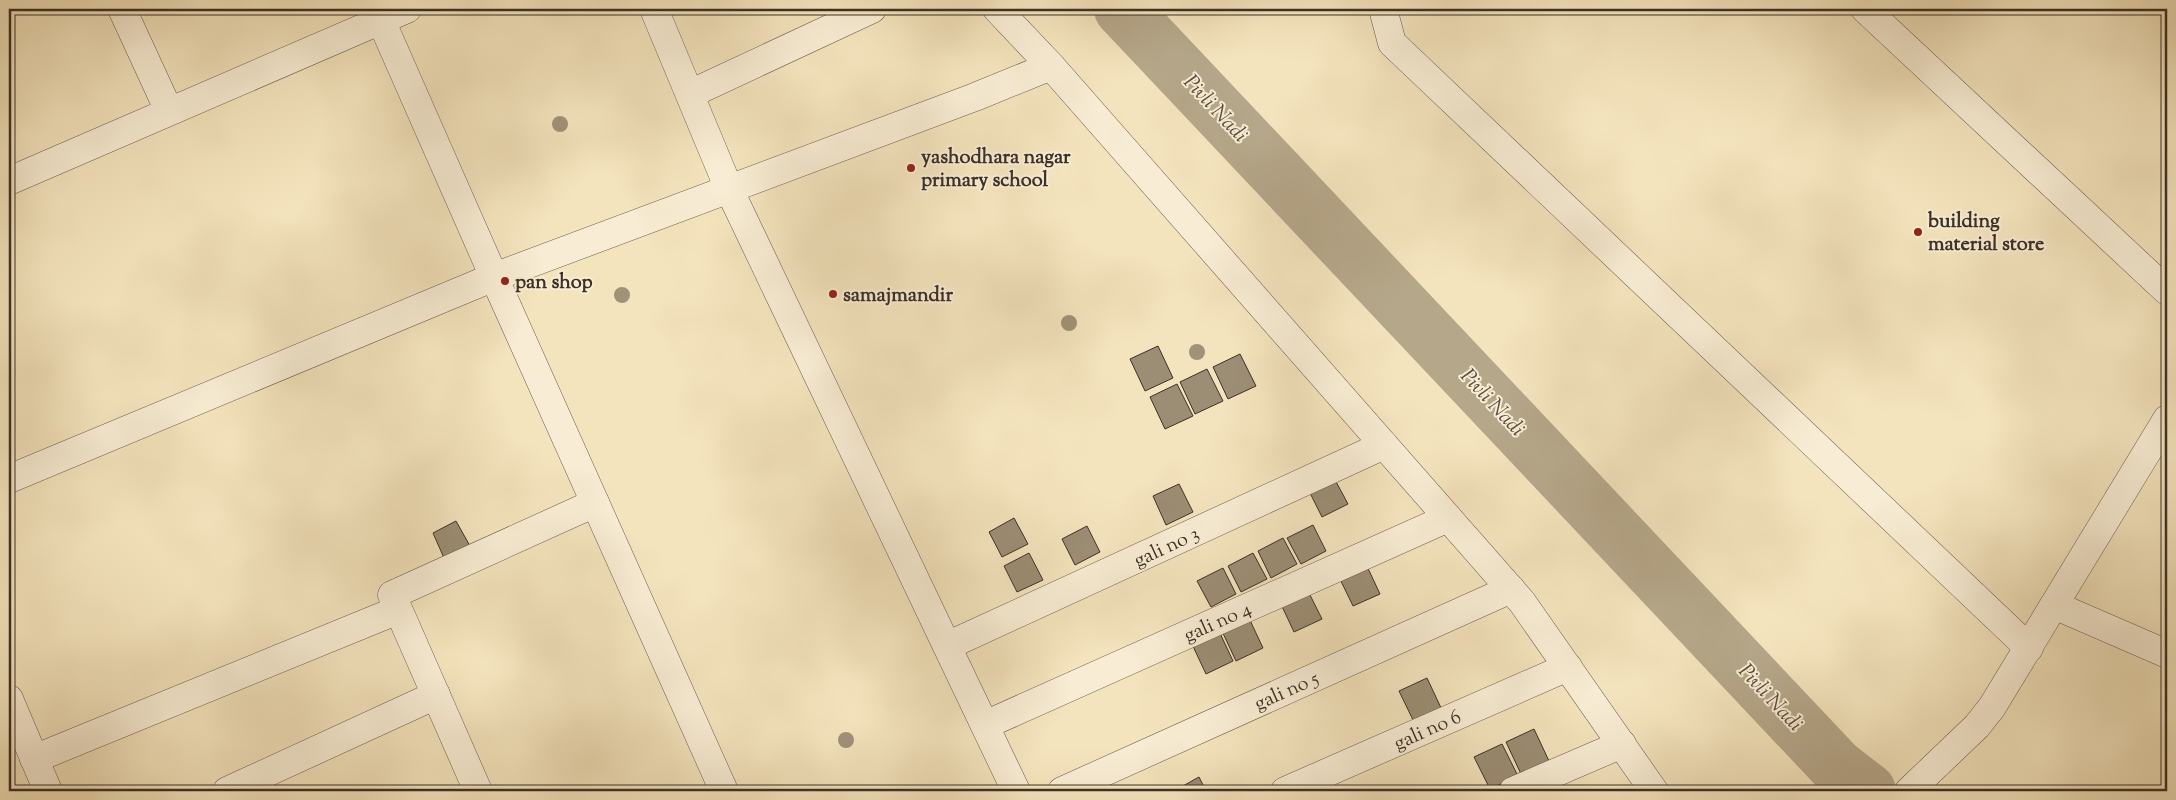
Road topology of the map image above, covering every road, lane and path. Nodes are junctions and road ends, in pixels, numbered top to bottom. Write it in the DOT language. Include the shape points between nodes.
graph roads {
  1 [pos="122,9"];
  2 [pos="407,9"];
  3 [pos="654,9"];
  4 [pos="872,9"];
  5 [pos="997,9"];
  6 [pos="1383,9"];
  7 [pos="1865,9"];
  8 [pos="378,14"];
  9 [pos="1051,66"];
  10 [pos="690,94"];
  11 [pos="169,111"];
  12 [pos="9,180"];
  13 [pos="729,189"];
  14 [pos="494,277"];
  15 [pos="2167,291"];
  16 [pos="2167,419"];
  17 [pos="1384,445"];
  18 [pos="9,479"];
  19 [pos="595,503"];
  20 [pos="1448,518"];
  21 [pos="1511,589"];
  22 [pos="2054,605"];
  23 [pos="398,610"];
  24 [pos="947,646"];
  25 [pos="2029,648"];
  26 [pos="2167,654"];
  27 [pos="1568,667"];
  28 [pos="436,695"];
  29 [pos="9,699"];
  30 [pos="985,724"];
  31 [pos="1622,744"];
  32 [pos="34,759"];
  33 [pos="473,790"];
  34 [pos="48,791"];
  35 [pos="227,791"];
  36 [pos="724,791"];
  37 [pos="1016,791"];
  38 [pos="1062,791"];
  39 [pos="1285,791"];
  40 [pos="1513,791"];
  41 [pos="1654,791"];
  42 [pos="1909,791"];
  1 -- 11 [label="street"];
  2 -- 8 [label="street"];
  3 -- 10 [label="street"];
  4 -- 10 [label="street"];
  5 -- 9 [label="street"];
  6 -- 25 [label="street" via="1392,42"];
  7 -- 15 [label="street"];
  8 -- 11 [label="street"];
  8 -- 14 [label="street"];
  9 -- 13 [label="street"];
  9 -- 17 [label="street"];
  10 -- 13 [label="street"];
  11 -- 12 [label="street"];
  13 -- 14 [label="street"];
  13 -- 24 [label="street"];
  14 -- 18 [label="street"];
  14 -- 19 [label="street"];
  16 -- 22 [label="street"];
  17 -- 20 [label="street"];
  17 -- 24 [label="street, gali no 3"];
  19 -- 23 [label="street" via="392,595"];
  19 -- 36 [label="street"];
  20 -- 21 [label="street"];
  20 -- 30 [label="street, gali no 4"];
  21 -- 27 [label="street"];
  21 -- 38 [label="street, gali no 5"];
  22 -- 25 [label="street"];
  22 -- 26 [label="street"];
  23 -- 28 [label="street"];
  23 -- 32 [label="street"];
  24 -- 30 [label="street"];
  25 -- 42 [label="street" via="1977,726"];
  27 -- 31 [label="street"];
  27 -- 39 [label="street, gali no 6"];
  28 -- 33 [label="street"];
  28 -- 35 [label="street"];
  29 -- 32 [label="street"];
  30 -- 37 [label="street"];
  31 -- 40 [label="street"];
  31 -- 41 [label="street"];
  32 -- 34 [label="street"];
}
